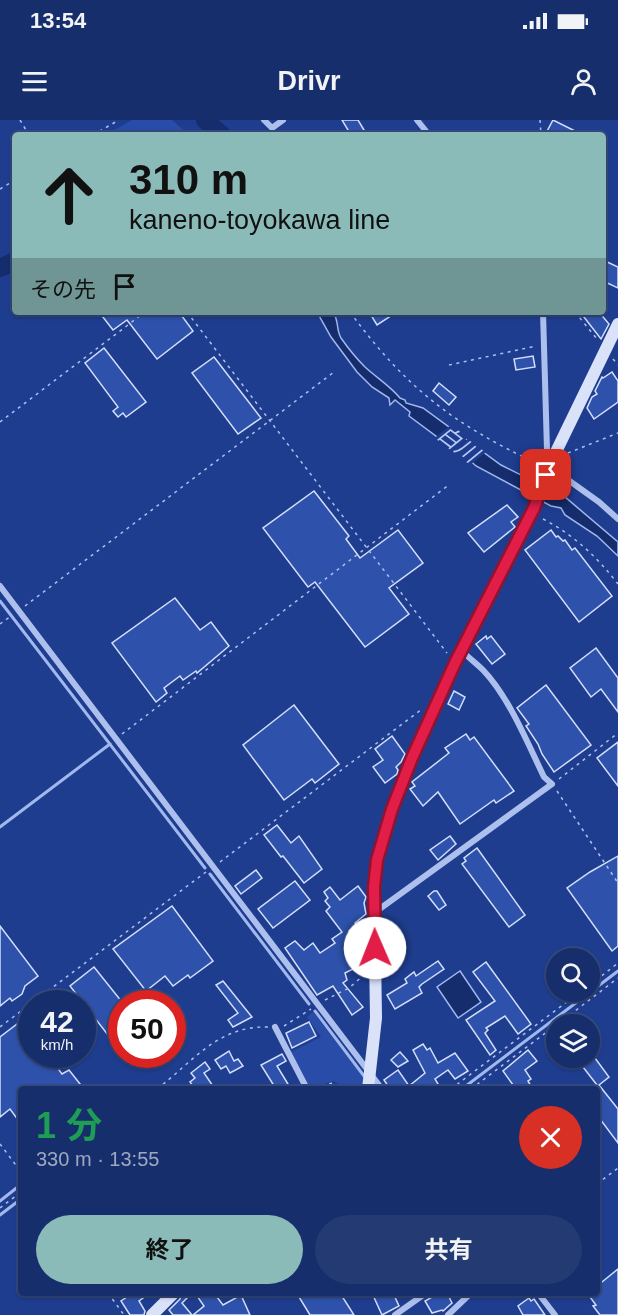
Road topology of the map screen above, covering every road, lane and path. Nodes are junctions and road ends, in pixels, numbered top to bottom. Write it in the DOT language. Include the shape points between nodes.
graph roads {
  1 [pos="119,120"];
  2 [pos="264,120"];
  3 [pos="283,120"];
  4 [pos="417,120"];
  5 [pos="98,132"];
  6 [pos="427,132"];
  7 [pos="141,315"];
  8 [pos="189,315"];
  9 [pos="352,315"];
  10 [pos="543,315"];
  11 [pos="577,315"];
  12 [pos="618,324"];
  13 [pos="543,345"];
  14 [pos="605,350"];
  15 [pos="449,365"];
  16 [pos="618,365"];
  17 [pos="334,372"];
  18 [pos="270,420"];
  19 [pos="0,422"];
  20 [pos="618,433"];
  21 [pos="550,467"];
  22 [pos="450,484"];
  23 [pos="532,511"];
  24 [pos="618,519"];
  25 [pos="367,549"];
  26 [pos="618,584"];
  27 [pos="0,586"];
  28 [pos="18,610"];
  29 [pos="0,624"];
  30 [pos="462,651"];
  31 [pos="455,663"];
  32 [pos="423,708"];
  33 [pos="618,733"];
  34 [pos="115,739"];
  35 [pos="552,784"];
  36 [pos="213,867"];
  37 [pos="618,883"];
  38 [pos="374,913"];
  39 [pos="618,963"];
  40 [pos="376,965"];
  41 [pos="600,977"];
  42 [pos="618,978"];
  43 [pos="567,1002"];
  44 [pos="318,1004"];
  45 [pos="571,1014"];
  46 [pos="0,1027"];
  47 [pos="275,1027"];
  48 [pos="546,1033"];
  49 [pos="370,1073"];
  50 [pos="161,1086"];
  51 [pos="305,1086"];
  52 [pos="324,1086"];
  53 [pos="339,1086"];
  54 [pos="368,1086"];
  55 [pos="380,1086"];
  56 [pos="456,1086"];
  57 [pos="475,1086"];
  58 [pos="0,1144"];
  59 [pos="18,1168"];
  60 [pos="618,1168"];
  61 [pos="600,1182"];
  62 [pos="18,1194"];
  63 [pos="0,1208"];
  64 [pos="110,1296"];
  65 [pos="171,1296"];
  66 [pos="422,1296"];
  67 [pos="468,1296"];
  68 [pos="540,1296"];
  69 [pos="124,1315"];
  70 [pos="152,1315"];
  71 [pos="395,1315"];
  72 [pos="448,1315"];
  73 [pos="555,1315"];
  1 -- 5 [label="path"];
  2 -- 3 [label="street" via="272,128"];
  4 -- 6 [label="street"];
  7 -- 19 [label="path"];
  8 -- 18 [label="path"];
  9 -- 21 [label="path" via="387,360 446,413 498,445"];
  10 -- 13 [label="street"];
  11 -- 14 [label="path"];
  12 -- 14 [label="main road"];
  13 -- 15 [label="path"];
  13 -- 21 [label="street"];
  14 -- 16 [label="path"];
  14 -- 21 [label="main road"];
  17 -- 18 [label="path"];
  18 -- 25 [label="path"];
  18 -- 28 [label="path"];
  20 -- 21 [label="path"];
  21 -- 23 [label="main road"];
  21 -- 24 [label="street"];
  22 -- 25 [label="path"];
  23 -- 26 [label="path" via="584,546"];
  23 -- 30 [label="main road"];
  25 -- 31 [label="path"];
  25 -- 34 [label="path"];
  27 -- 28 [label="street"];
  28 -- 29 [label="path"];
  28 -- 34 [label="street"];
  30 -- 31 [label="main road"];
  30 -- 35 [label="street" via="494,684 544,777"];
  31 -- 38 [label="main road" via="392,809 377,860"];
  32 -- 36 [label="path"];
  33 -- 35 [label="path"];
  34 -- 36 [label="street"];
  35 -- 37 [label="path"];
  35 -- 38 [label="street"];
  36 -- 44 [label="street"];
  36 -- 46 [label="path"];
  38 -- 40 [label="main road"];
  39 -- 41 [label="path"];
  40 -- 44 [label="path" via="349,988"];
  40 -- 49 [label="main road"];
  42 -- 45 [label="path"];
  43 -- 56 [label="path"];
  44 -- 47 [label="path"];
  44 -- 49 [label="street"];
  47 -- 50 [label="path" via="234,1031 215,1041"];
  47 -- 51 [label="street"];
  48 -- 57 [label="path"];
  49 -- 54 [label="main road"];
  49 -- 55 [label="street"];
  52 -- 53 [label="path"];
  58 -- 59 [label="path"];
  60 -- 61 [label="path"];
  62 -- 63 [label="path"];
  64 -- 69 [label="path"];
  65 -- 70 [label="main road"];
  66 -- 71 [label="street"];
  67 -- 72 [label="street"];
  68 -- 73 [label="street"];
}
